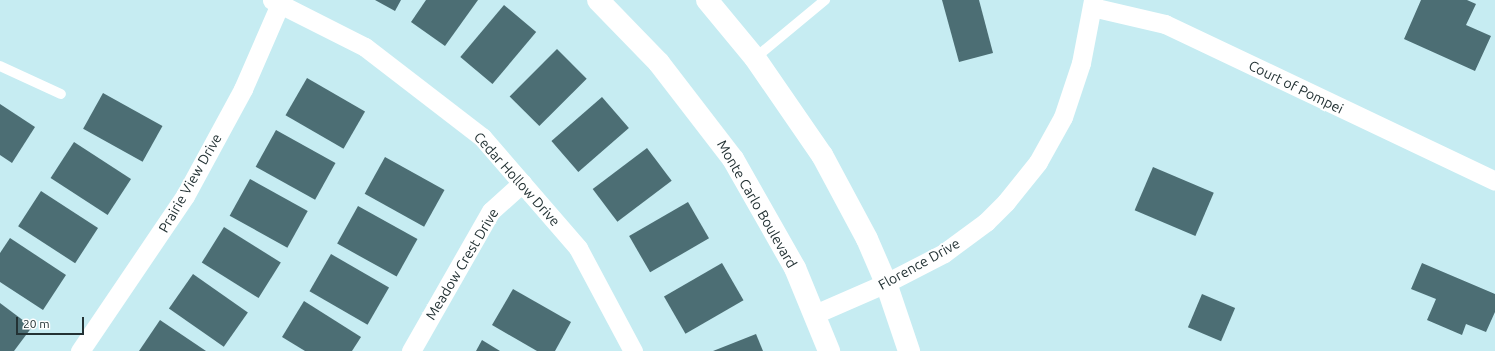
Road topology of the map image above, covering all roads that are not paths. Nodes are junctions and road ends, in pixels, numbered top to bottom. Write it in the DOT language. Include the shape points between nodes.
graph roads {
  1 [pos="598,0"];
  2 [pos="707,0"];
  3 [pos="825,0"];
  4 [pos="276,2"];
  5 [pos="1092,3"];
  6 [pos="755,58"];
  7 [pos="0,66"];
  8 [pos="61,94"];
  9 [pos="1495,181"];
  10 [pos="522,183"];
  11 [pos="886,284"];
  12 [pos="815,314"];
  13 [pos="80,351"];
  14 [pos="411,351"];
  15 [pos="633,351"];
  16 [pos="829,351"];
  17 [pos="910,351"];
  1 -- 12 [label="main road, Monte Carlo Boulevard" via="659,63 733,159 777,232"];
  2 -- 6 [label="main road"];
  3 -- 6 [label="lane"];
  4 -- 10 [label="street, Cedar Hollow Drive" via="365,47 482,137"];
  4 -- 13 [label="street, Prairie View Drive" via="243,89 185,196"];
  5 -- 9 [label="street, Court of Pompei" via="1165,24"];
  5 -- 11 [label="street, Florence Drive" via="1072,93 1063,117 1038,162 1006,202 970,235 944,253"];
  6 -- 11 [label="main road" via="822,155 851,208"];
  7 -- 8 [label="lane"];
  10 -- 14 [label="street, Meadow Crest Drive" via="491,211"];
  10 -- 15 [label="street, Cedar Hollow Drive" via="578,248"];
  11 -- 12 [label="street, Florence Drive"];
  11 -- 17 [label="main road"];
  12 -- 16 [label="main road, Monte Carlo Boulevard"];
}
